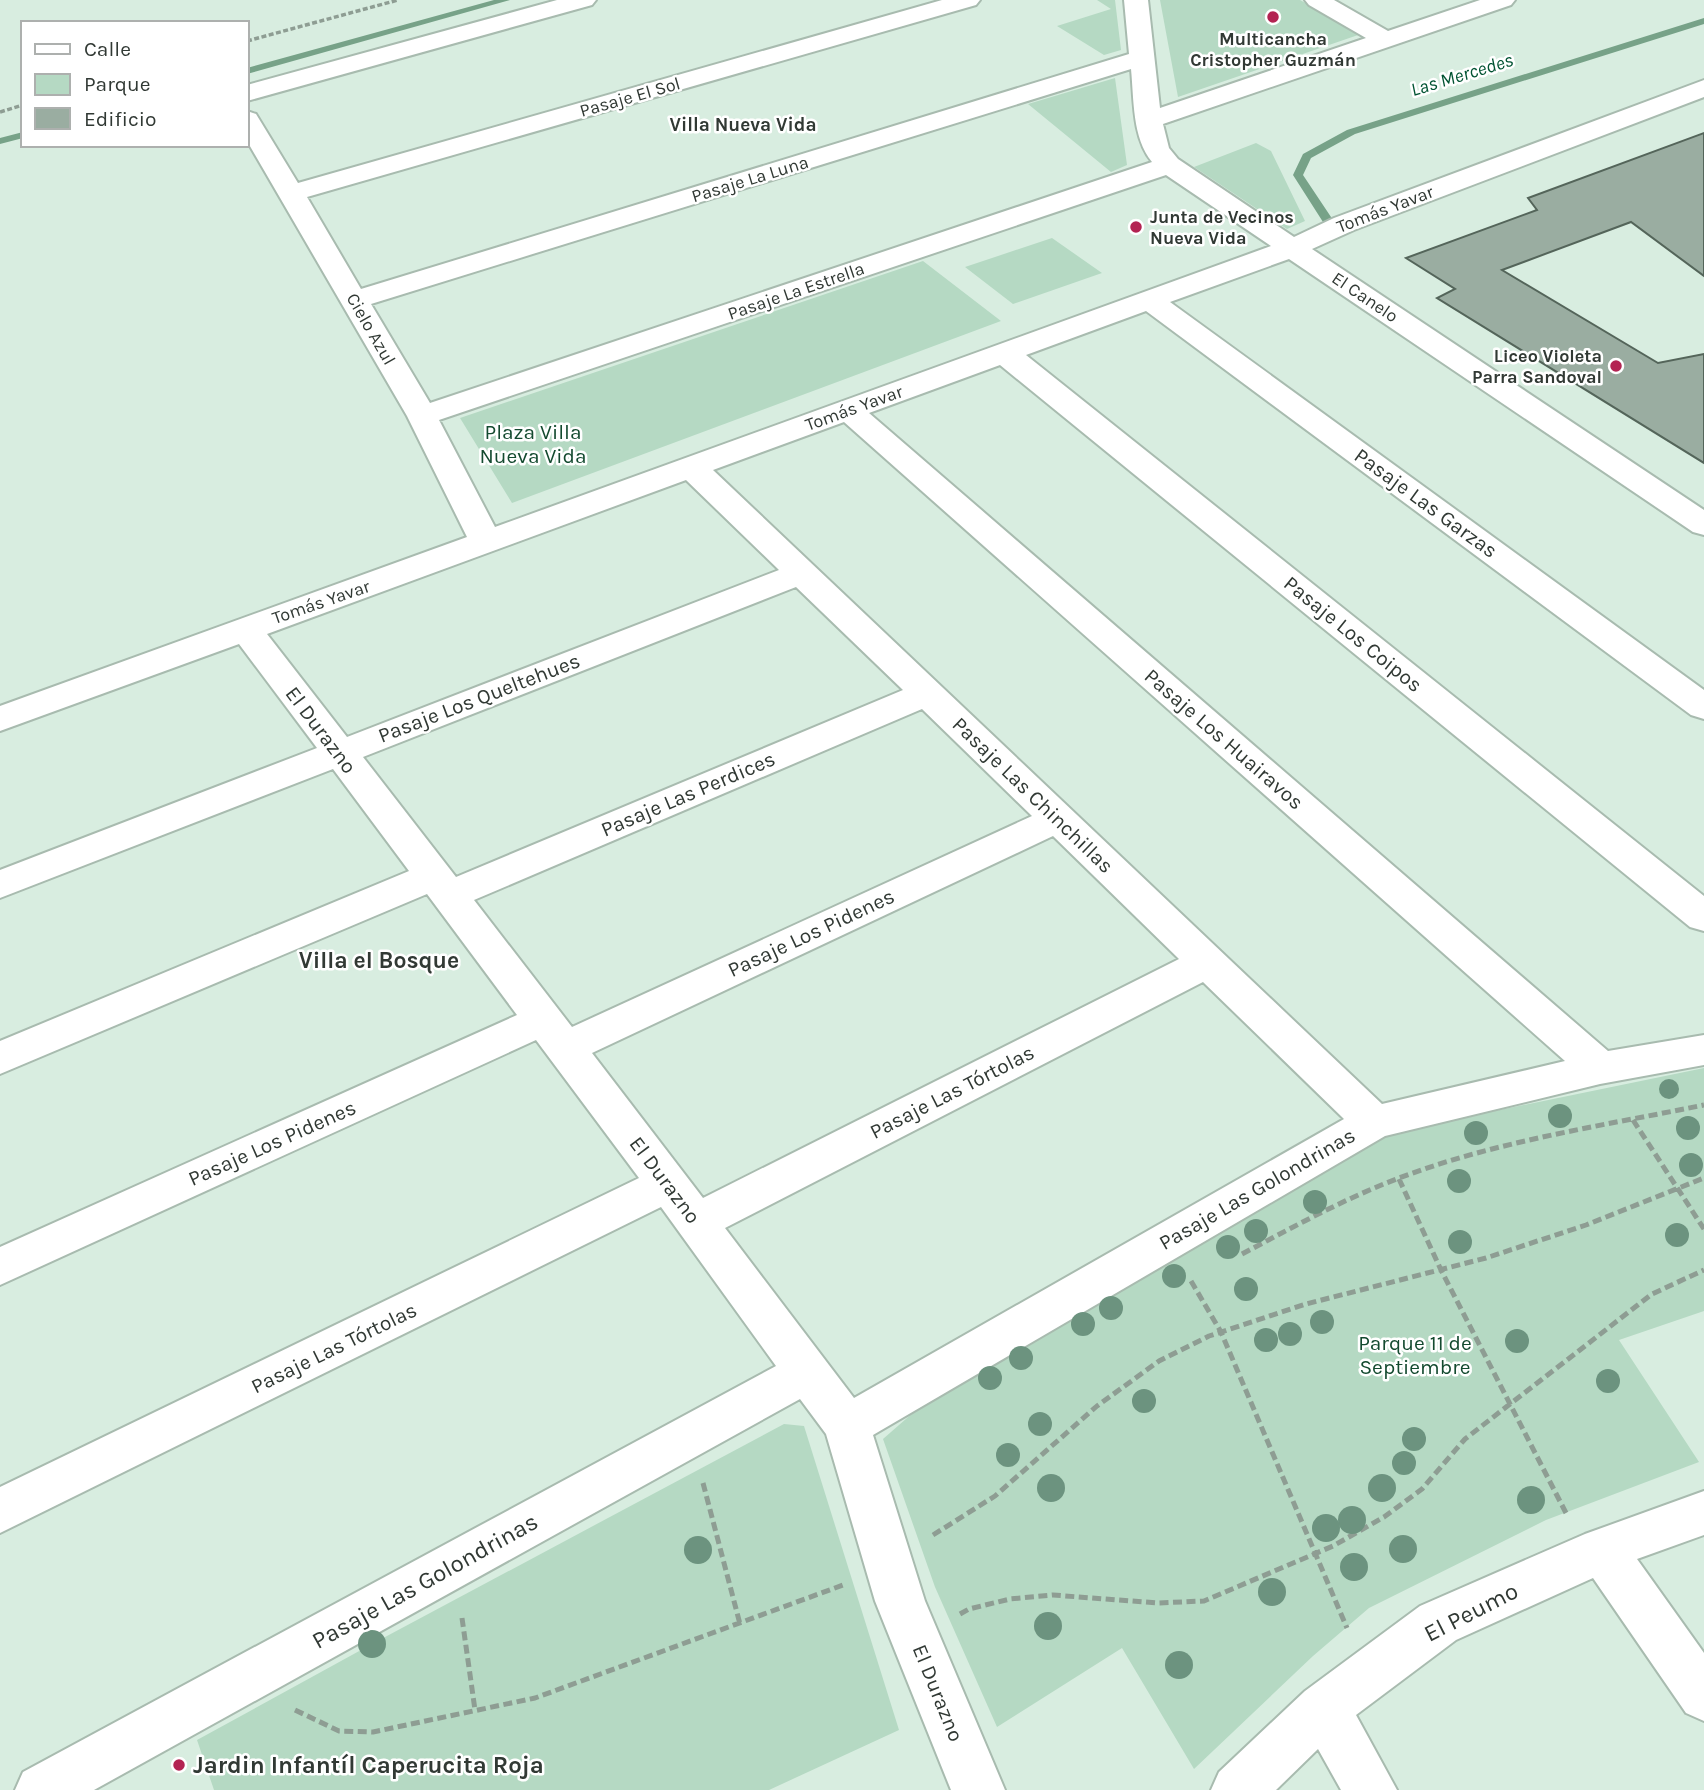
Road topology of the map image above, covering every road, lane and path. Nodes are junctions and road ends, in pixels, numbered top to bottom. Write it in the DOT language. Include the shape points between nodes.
graph roads {
  1 [pos="398,0"];
  2 [pos="584,0"];
  3 [pos="968,0"];
  4 [pos="1136,0"];
  5 [pos="1317,0"];
  6 [pos="1503,0"];
  7 [pos="1387,40"];
  8 [pos="248,41"];
  9 [pos="1144,57"];
  10 [pos="1704,88"];
  11 [pos="248,93"];
  12 [pos="21,107"];
  13 [pos="0,112"];
  14 [pos="1149,120"];
  15 [pos="248,121"];
  16 [pos="1169,165"];
  17 [pos="293,193"];
  18 [pos="1292,248"];
  19 [pos="355,300"];
  20 [pos="1149,300"];
  21 [pos="1003,352"];
  22 [pos="848,410"];
  23 [pos="422,416"];
  24 [pos="692,468"];
  25 [pos="1704,525"];
  26 [pos="487,544"];
  27 [pos="802,573"];
  28 [pos="246,629"];
  29 [pos="927,693"];
  30 [pos="1704,707"];
  31 [pos="0,719"];
  32 [pos="339,753"];
  33 [pos="1058,818"];
  34 [pos="0,885"];
  35 [pos="440,886"];
  36 [pos="1704,916"];
  37 [pos="1208,962"];
  38 [pos="554,1034"];
  39 [pos="1704,1050"];
  40 [pos="0,1058"];
  41 [pos="1600,1068"];
  42 [pos="1704,1105"];
  43 [pos="1633,1120"];
  44 [pos="1374,1122"];
  45 [pos="1399,1180"];
  46 [pos="668,1184"];
  47 [pos="697,1222"];
  48 [pos="1704,1229"];
  49 [pos="1240,1256"];
  50 [pos="0,1267"];
  51 [pos="1704,1270"];
  52 [pos="1203,1275"];
  53 [pos="1191,1281"];
  54 [pos="1179,1288"];
  55 [pos="808,1372"];
  56 [pos="1509,1403"];
  57 [pos="847,1426"];
  58 [pos="691,1436"];
  59 [pos="0,1511"];
  60 [pos="1704,1513"];
  61 [pos="1316,1553"];
  62 [pos="1596,1553"];
  63 [pos="454,1565"];
  64 [pos="740,1625"];
  65 [pos="916,1640"];
  66 [pos="1371,1673"];
  67 [pos="1704,1696"];
  68 [pos="1323,1708"];
  69 [pos="475,1710"];
  70 [pos="42,1790"];
  71 [pos="978,1790"];
  72 [pos="1238,1790"];
  73 [pos="1370,1790"];
  1 -- 8 [label="path"];
  2 -- 11 [label="street"];
  3 -- 17 [label="street, Pasaje El Sol"];
  4 -- 9 [label="street, El Canelo"];
  5 -- 7 [label="street"];
  6 -- 7 [label="street"];
  7 -- 14 [label="street"];
  9 -- 14 [label="street, El Canelo"];
  9 -- 19 [label="street, Pasaje La Luna"];
  10 -- 18 [label="street, Tomás Yavar" via="1345,223"];
  12 -- 13 [label="path"];
  14 -- 16 [label="street, El Canelo" via="1156,150"];
  15 -- 17 [label="street, Cielo Azul"];
  16 -- 18 [label="street, El Canelo"];
  16 -- 23 [label="street, Pasaje La Estrella"];
  17 -- 19 [label="street, Cielo Azul"];
  18 -- 20 [label="street, Tomás Yavar"];
  18 -- 25 [label="street, El Canelo"];
  19 -- 23 [label="street, Cielo Azul"];
  20 -- 21 [label="street, Tomás Yavar"];
  20 -- 30 [label="street, Pasaje Las Garzas"];
  21 -- 22 [label="street, Tomás Yavar"];
  21 -- 36 [label="street, Pasaje Los Coipos"];
  22 -- 24 [label="street, Tomás Yavar"];
  22 -- 41 [label="street, Pasaje Los Huairavos"];
  23 -- 26 [label="street, Cielo Azul"];
  24 -- 26 [label="street, Tomás Yavar"];
  24 -- 27 [label="street, Pasaje Las Chinchillas"];
  26 -- 28 [label="street, Tomás Yavar"];
  27 -- 29 [label="street, Pasaje Las Chinchillas"];
  27 -- 32 [label="street, Pasaje Los Queltehues"];
  28 -- 31 [label="street, Tomás Yavar"];
  28 -- 32 [label="street, El Durazno"];
  29 -- 33 [label="street, Pasaje Las Chinchillas"];
  29 -- 35 [label="street, Pasaje Las Perdices"];
  32 -- 34 [label="street, Pasaje Los Queltehues"];
  32 -- 35 [label="street, El Durazno"];
  33 -- 37 [label="street, Pasaje Las Chinchillas"];
  33 -- 38 [label="street, Pasaje Los Pidenes"];
  35 -- 38 [label="street, El Durazno"];
  35 -- 40 [label="street, Pasaje Las Perdices"];
  37 -- 44 [label="street, Pasaje Las Chinchillas"];
  37 -- 47 [label="street, Pasaje Las Tórtolas"];
  38 -- 46 [label="street, El Durazno"];
  38 -- 50 [label="street, Pasaje Los Pidenes"];
  39 -- 41 [label="street, Pasaje Las Golondrinas"];
  41 -- 44 [label="street, Pasaje Las Golondrinas"];
  42 -- 43 [label="path"];
  43 -- 45 [label="path" via="1510,1146"];
  43 -- 48 [label="path"];
  44 -- 57 [label="street, Pasaje Las Golondrinas"];
  45 -- 49 [label="path"];
  45 -- 56 [label="path"];
  46 -- 47 [label="street, El Durazno"];
  46 -- 59 [label="street, Pasaje Las Tórtolas"];
  47 -- 55 [label="street, El Durazno"];
  51 -- 56 [label="path" via="1652,1294"];
  52 -- 53 [label="path"];
  53 -- 54 [label="path"];
  53 -- 61 [label="path" via="1221,1332"];
  55 -- 57 [label="street, El Durazno"];
  55 -- 58 [label="street, Pasaje Las Golondrinas"];
  56 -- 61 [label="path" via="1465,1439 1422,1489 1384,1517"];
  56 -- 62 [label="path"];
  57 -- 65 [label="street, El Durazno"];
  58 -- 63 [label="street, Pasaje Las Golondrinas"];
  58 -- 64 [label="path"];
  60 -- 62 [label="street, El Peumo"];
  61 -- 65 [label="path" via="1204,1601 1158,1603 1053,1595 1010,1599 969,1609"];
  61 -- 66 [label="path"];
  62 -- 66 [label="street, El Peumo" via="1438,1623"];
  62 -- 67 [label="street"];
  63 -- 69 [label="path"];
  63 -- 70 [label="street, Pasaje Las Golondrinas"];
  65 -- 71 [label="street, El Durazno"];
  66 -- 68 [label="street, El Peumo"];
  68 -- 72 [label="street, El Peumo"];
  68 -- 73 [label="street"];
}
